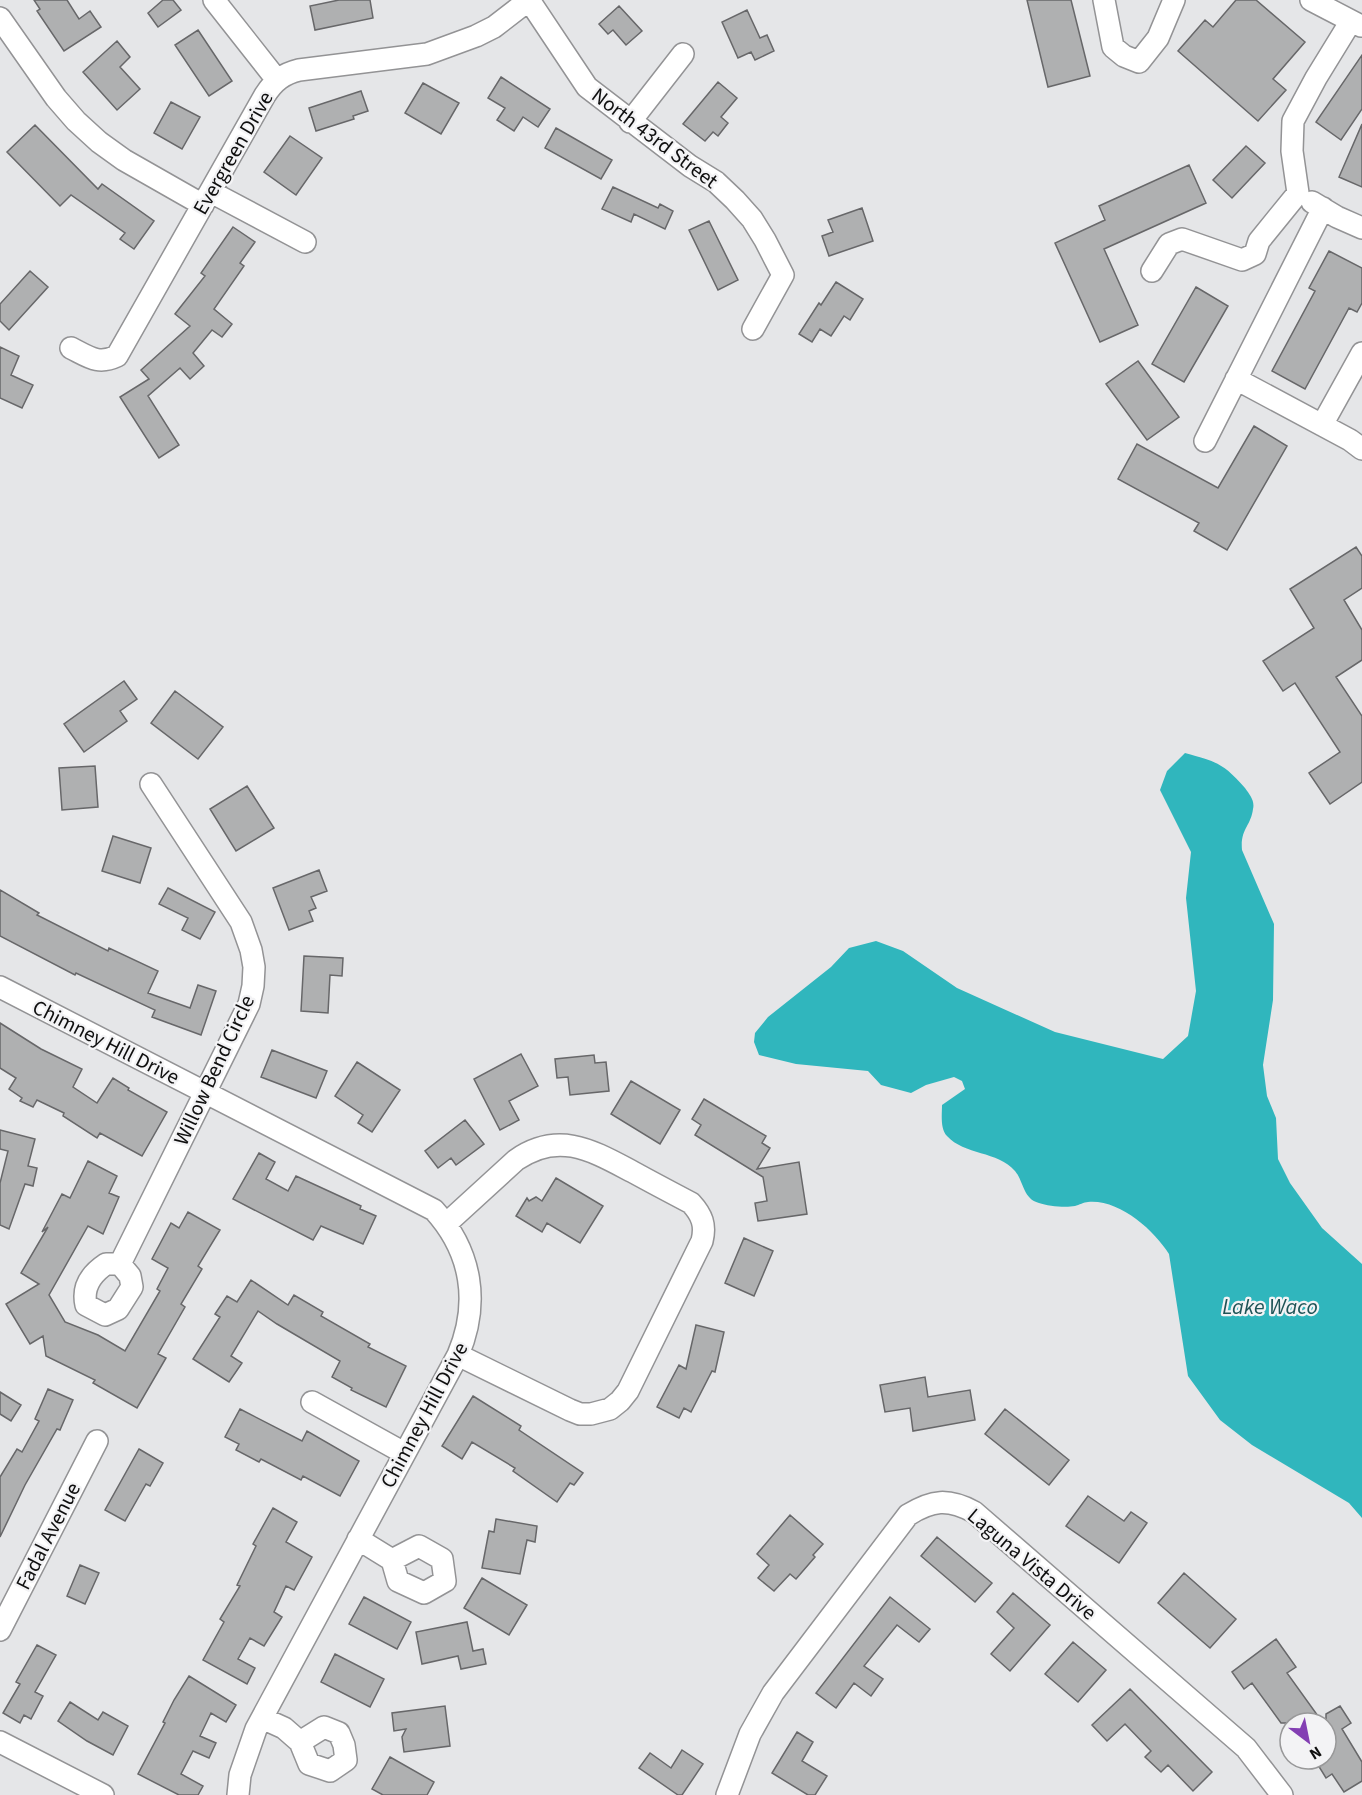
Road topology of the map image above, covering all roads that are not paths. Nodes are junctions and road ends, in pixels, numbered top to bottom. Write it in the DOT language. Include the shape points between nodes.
graph roads {
  1 [pos="214,0"];
  2 [pos="529,0"];
  3 [pos="1104,0"];
  4 [pos="1174,0"];
  5 [pos="1311,0"];
  6 [pos="0,18"];
  7 [pos="1356,23"];
  8 [pos="683,54"];
  9 [pos="277,80"];
  10 [pos="630,122"];
  11 [pos="1298,194"];
  12 [pos="207,198"];
  13 [pos="1323,208"];
  14 [pos="1362,228"];
  15 [pos="305,242"];
  16 [pos="1152,271"];
  17 [pos="753,329"];
  18 [pos="71,348"];
  19 [pos="1362,353"];
  20 [pos="1236,379"];
  21 [pos="1322,425"];
  22 [pos="1205,441"];
  23 [pos="1362,449"];
  24 [pos="151,784"];
  25 [pos="0,987"];
  26 [pos="206,1093"];
  27 [pos="446,1224"];
  28 [pos="120,1264"];
  29 [pos="458,1355"];
  30 [pos="312,1402"];
  31 [pos="97,1441"];
  32 [pos="404,1453"];
  33 [pos="358,1539"];
  34 [pos="392,1560"];
  35 [pos="0,1630"];
  36 [pos="262,1718"];
  37 [pos="0,1742"];
  38 [pos="300,1742"];
  39 [pos="103,1795"];
  40 [pos="238,1795"];
  41 [pos="727,1795"];
  42 [pos="1282,1795"];
  1 -- 9 [label="street"];
  2 -- 9 [label="street, Evergreen Drive" via="494,27 450,47 427,54 299,70"];
  2 -- 10 [label="street, North 43rd Street" via="587,87"];
  3 -- 4 [label="street" via="1113,47 1138,62 1158,38"];
  5 -- 7 [label="street"];
  6 -- 12 [label="street" via="56,98 99,142 124,160"];
  7 -- 11 [label="street" via="1316,78 1293,122 1292,151"];
  8 -- 10 [label="street"];
  9 -- 12 [label="street, Evergreen Drive"];
  10 -- 17 [label="street, North 43rd Street" via="716,183 752,219 765,240 783,275"];
  11 -- 13 [label="street"];
  11 -- 16 [label="street" via="1259,241 1255,254 1242,260 1182,239 1168,244"];
  12 -- 15 [label="street"];
  12 -- 18 [label="street, Evergreen Drive" via="117,356 99,361"];
  13 -- 14 [label="street"];
  13 -- 20 [label="street"];
  19 -- 21 [label="street"];
  20 -- 21 [label="street"];
  20 -- 22 [label="street"];
  21 -- 23 [label="street"];
  24 -- 26 [label="street, Willow Bend Circle" via="241,922 251,950 254,967 249,1004"];
  25 -- 26 [label="street, Chimney Hill Drive"];
  26 -- 27 [label="street, Chimney Hill Drive" via="434,1210"];
  26 -- 28 [label="street, Willow Bend Circle"];
  27 -- 29 [label="street, Chimney Hill Drive" via="458,1243 470,1284 468,1327"];
  27 -- 29 [label="street" via="516,1160 555,1145 597,1153 691,1203 704,1221 705,1231 628,1391 610,1409 591,1414 570,1410"];
  29 -- 32 [label="street, Chimney Hill Drive"];
  30 -- 32 [label="street"];
  31 -- 35 [label="street, Fadal Avenue"];
  32 -- 33 [label="street, Chimney Hill Drive"];
  33 -- 34 [label="street"];
  33 -- 36 [label="street, Chimney Hill Drive"];
  36 -- 38 [label="street" via="284,1728"];
  36 -- 40 [label="street, Chimney Hill Drive" via="246,1753"];
  37 -- 39 [label="street"];
  41 -- 42 [label="street, Laguna Vista Drive" via="750,1734 773,1693 908,1515 937,1502 961,1505 974,1512 1246,1748"];
}
